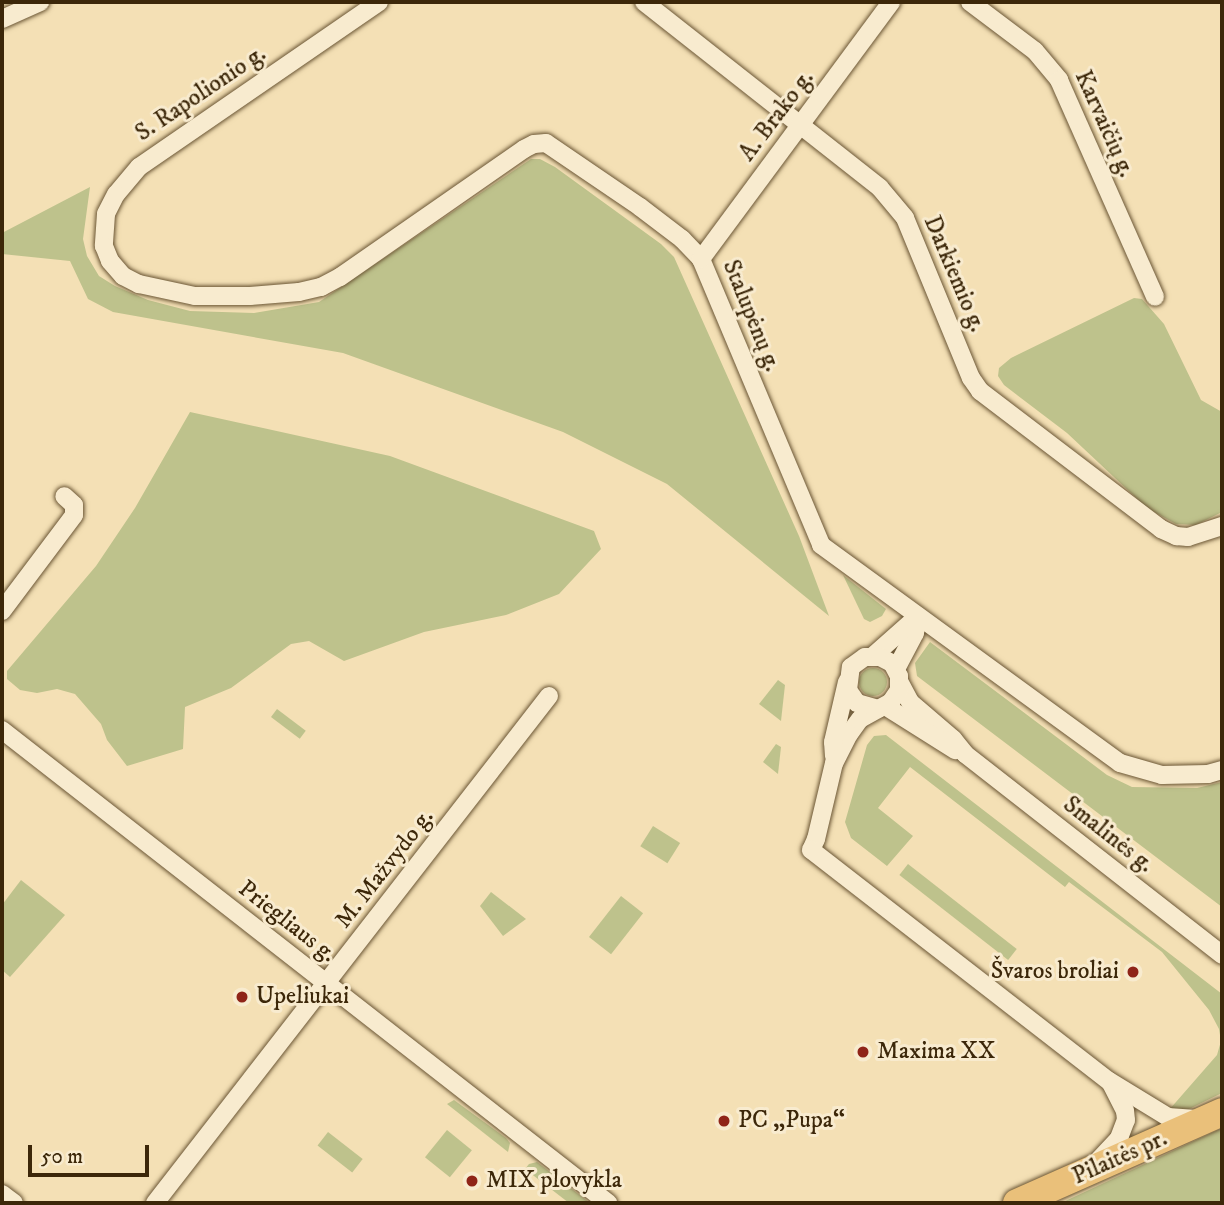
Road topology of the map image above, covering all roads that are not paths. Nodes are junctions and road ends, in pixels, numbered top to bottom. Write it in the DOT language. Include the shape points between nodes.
graph roads {
  1 [pos="40,2"];
  2 [pos="379,2"];
  3 [pos="644,2"];
  4 [pos="891,2"];
  5 [pos="971,2"];
  6 [pos="2,19"];
  7 [pos="802,125"];
  8 [pos="701,259"];
  9 [pos="110,261"];
  10 [pos="1154,297"];
  11 [pos="64,496"];
  12 [pos="1222,526"];
  13 [pos="2,611"];
  14 [pos="918,617"];
  15 [pos="873,656"];
  16 [pos="898,676"];
  17 [pos="847,682"];
  18 [pos="549,696"];
  19 [pos="882,707"];
  20 [pos="2,730"];
  21 [pos="965,754"];
  22 [pos="834,763"];
  23 [pos="1222,770"];
  24 [pos="1222,955"];
  25 [pos="326,984"];
  26 [pos="1109,1082"];
  27 [pos="1215,1116"];
  28 [pos="1090,1170"];
  29 [pos="2,1194"];
  30 [pos="13,1203"];
  31 [pos="155,1203"];
  32 [pos="608,1203"];
  33 [pos="1017,1203"];
  1 -- 6 [label="street"];
  2 -- 9 [label="street, S. Rapolionio g." via="139,167 106,214 104,246"];
  3 -- 7 [label="street, Darkiemio g."];
  4 -- 7 [label="street, A. Brako g."];
  5 -- 10 [label="street, Karvaičių g." via="1035,51 1059,80"];
  7 -- 8 [label="street, A. Brako g."];
  7 -- 12 [label="street, Darkiemio g." via="880,188 905,218 980,391 1161,529 1188,537"];
  8 -- 9 [label="street, Stalupėnų g." via="640,206 546,143 524,149 321,287 250,296 195,296 139,284"];
  8 -- 14 [label="street, Stalupėnų g." via="814,535 839,560"];
  11 -- 13 [label="street" via="74,505 74,515"];
  14 -- 15 [label="street"];
  14 -- 16 [label="street"];
  14 -- 23 [label="street, Stalupėnų g." via="1120,763 1163,775"];
  15 -- 16 [label="street" via="886,659"];
  15 -- 17 [label="street" via="857,661"];
  16 -- 19 [label="street" via="896,697"];
  16 -- 21 [label="street, Smalinės g." via="910,702"];
  17 -- 19 [label="street" via="857,703"];
  17 -- 22 [label="street" via="833,742"];
  18 -- 25 [label="street, M. Mažvydo g."];
  19 -- 21 [label="street, Smalinės g."];
  19 -- 22 [label="street" via="853,727"];
  20 -- 25 [label="street, Priegliaus g."];
  21 -- 24 [label="street, Smalinės g."];
  22 -- 26 [label="street" via="811,850"];
  25 -- 31 [label="street, M. Mažvydo g."];
  25 -- 32 [label="street, Priegliaus g."];
  26 -- 27 [label="street" via="1168,1117"];
  26 -- 28 [label="street" via="1125,1111 1124,1128"];
  27 -- 28 [label="main road, Pilaitės pr."];
  28 -- 33 [label="main road, Pilaitės pr."];
  29 -- 30 [label="street"];
}
